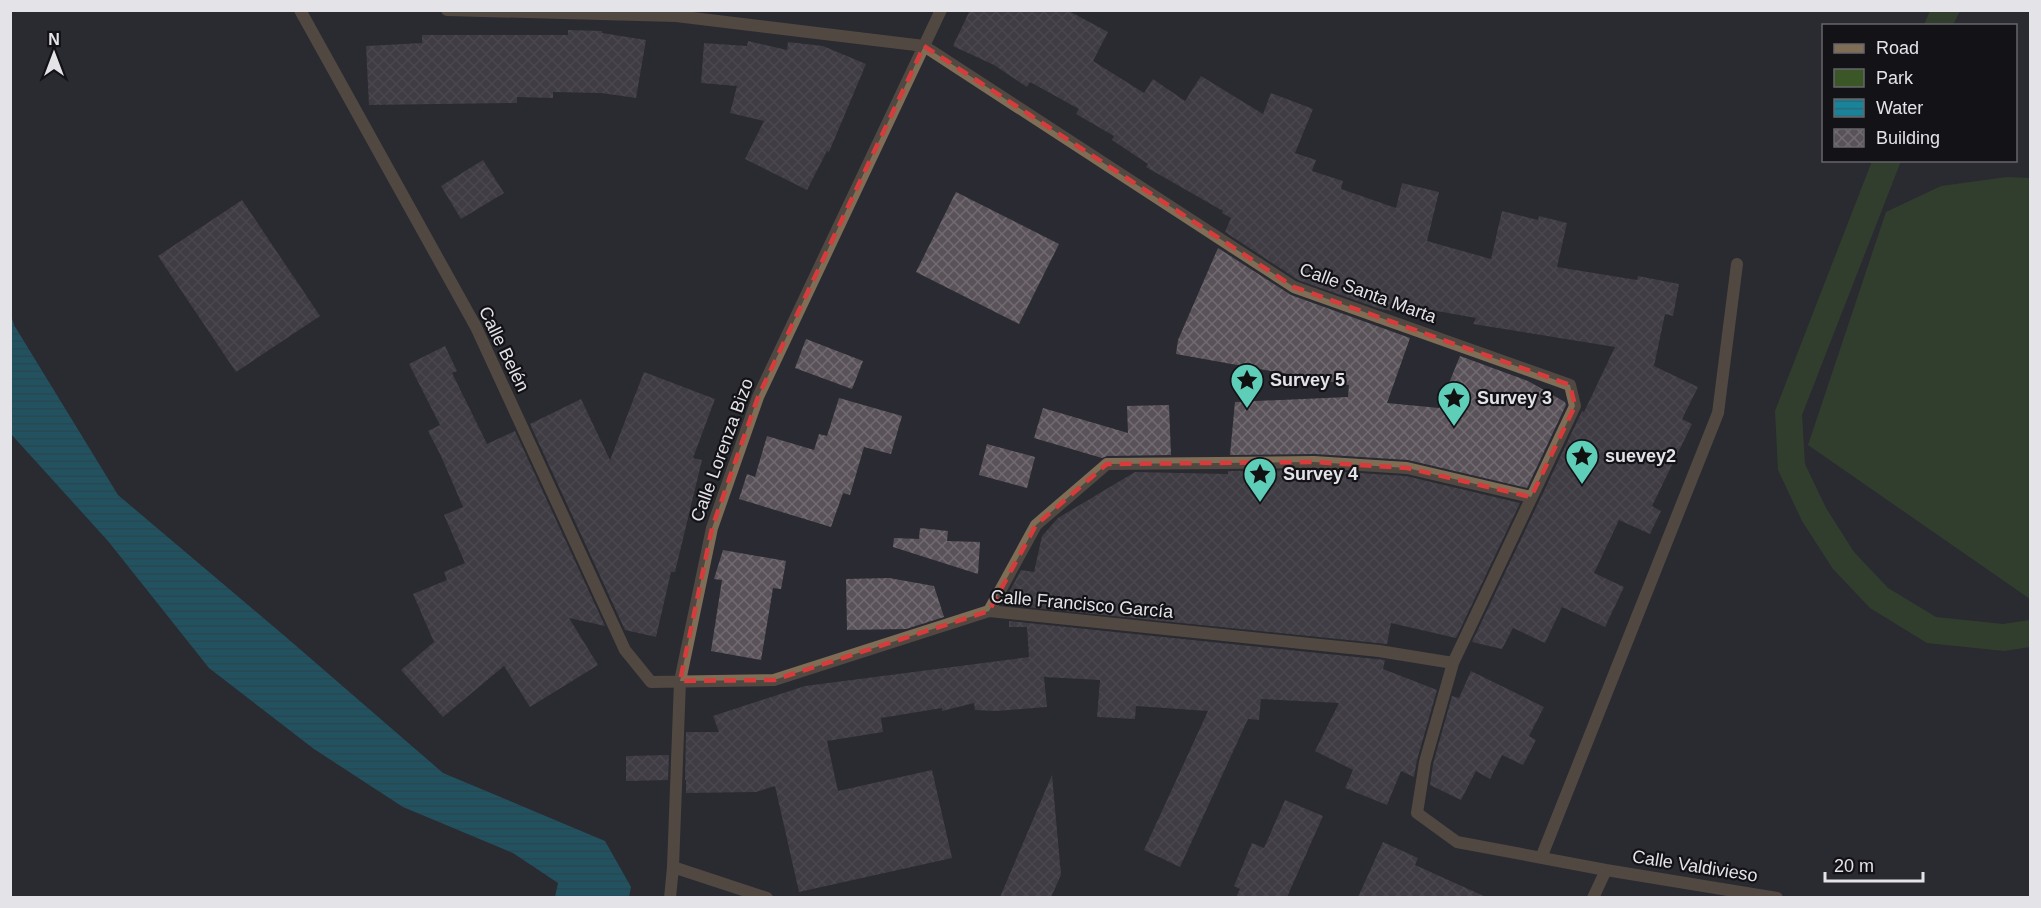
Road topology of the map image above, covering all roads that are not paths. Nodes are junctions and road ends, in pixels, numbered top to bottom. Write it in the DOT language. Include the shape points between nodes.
graph roads {
  1 [pos="300,10"];
  2 [pos="447,10"];
  3 [pos="941,10"];
  4 [pos="924,46"];
  5 [pos="1737,264"];
  6 [pos="1531,498"];
  7 [pos="989,611"];
  8 [pos="1453,663"];
  9 [pos="680,681"];
  10 [pos="1541,858"];
  11 [pos="673,867"];
  12 [pos="1606,870"];
  13 [pos="670,897"];
  14 [pos="767,897"];
  15 [pos="1593,897"];
  16 [pos="1777,897"];
  1 -- 9 [label="street, Calle Belén" via="476,327 625,650 651,682"];
  2 -- 4 [label="street, Calle Santa Marta" via="676,16"];
  3 -- 4 [label="street, Calle Lorenza Bizo"];
  4 -- 6 [label="street, Calle Santa Marta" via="1294,287 1570,385 1575,406"];
  4 -- 9 [label="street, Calle Lorenza Bizo" via="758,397 712,528"];
  5 -- 10 [label="street" via="1718,413"];
  6 -- 7 [label="street" via="1407,468 1314,462 1107,464 1036,525"];
  6 -- 8 [label="street, Calle Santa Marta"];
  7 -- 8 [label="street, Calle Francisco García" via="1379,651"];
  7 -- 9 [label="street, Calle Francisco García" via="774,680"];
  8 -- 10 [label="street, Calle Santa Marta" via="1425,762 1417,813 1457,842"];
  9 -- 11 [label="street, Calle Lorenza Bizo"];
  10 -- 12 [label="street, Calle Santa Marta"];
  11 -- 13 [label="street, Calle Lorenza Bizo"];
  11 -- 14 [label="street"];
  12 -- 15 [label="street"];
  12 -- 16 [label="street, Calle Valdivieso"];
}
